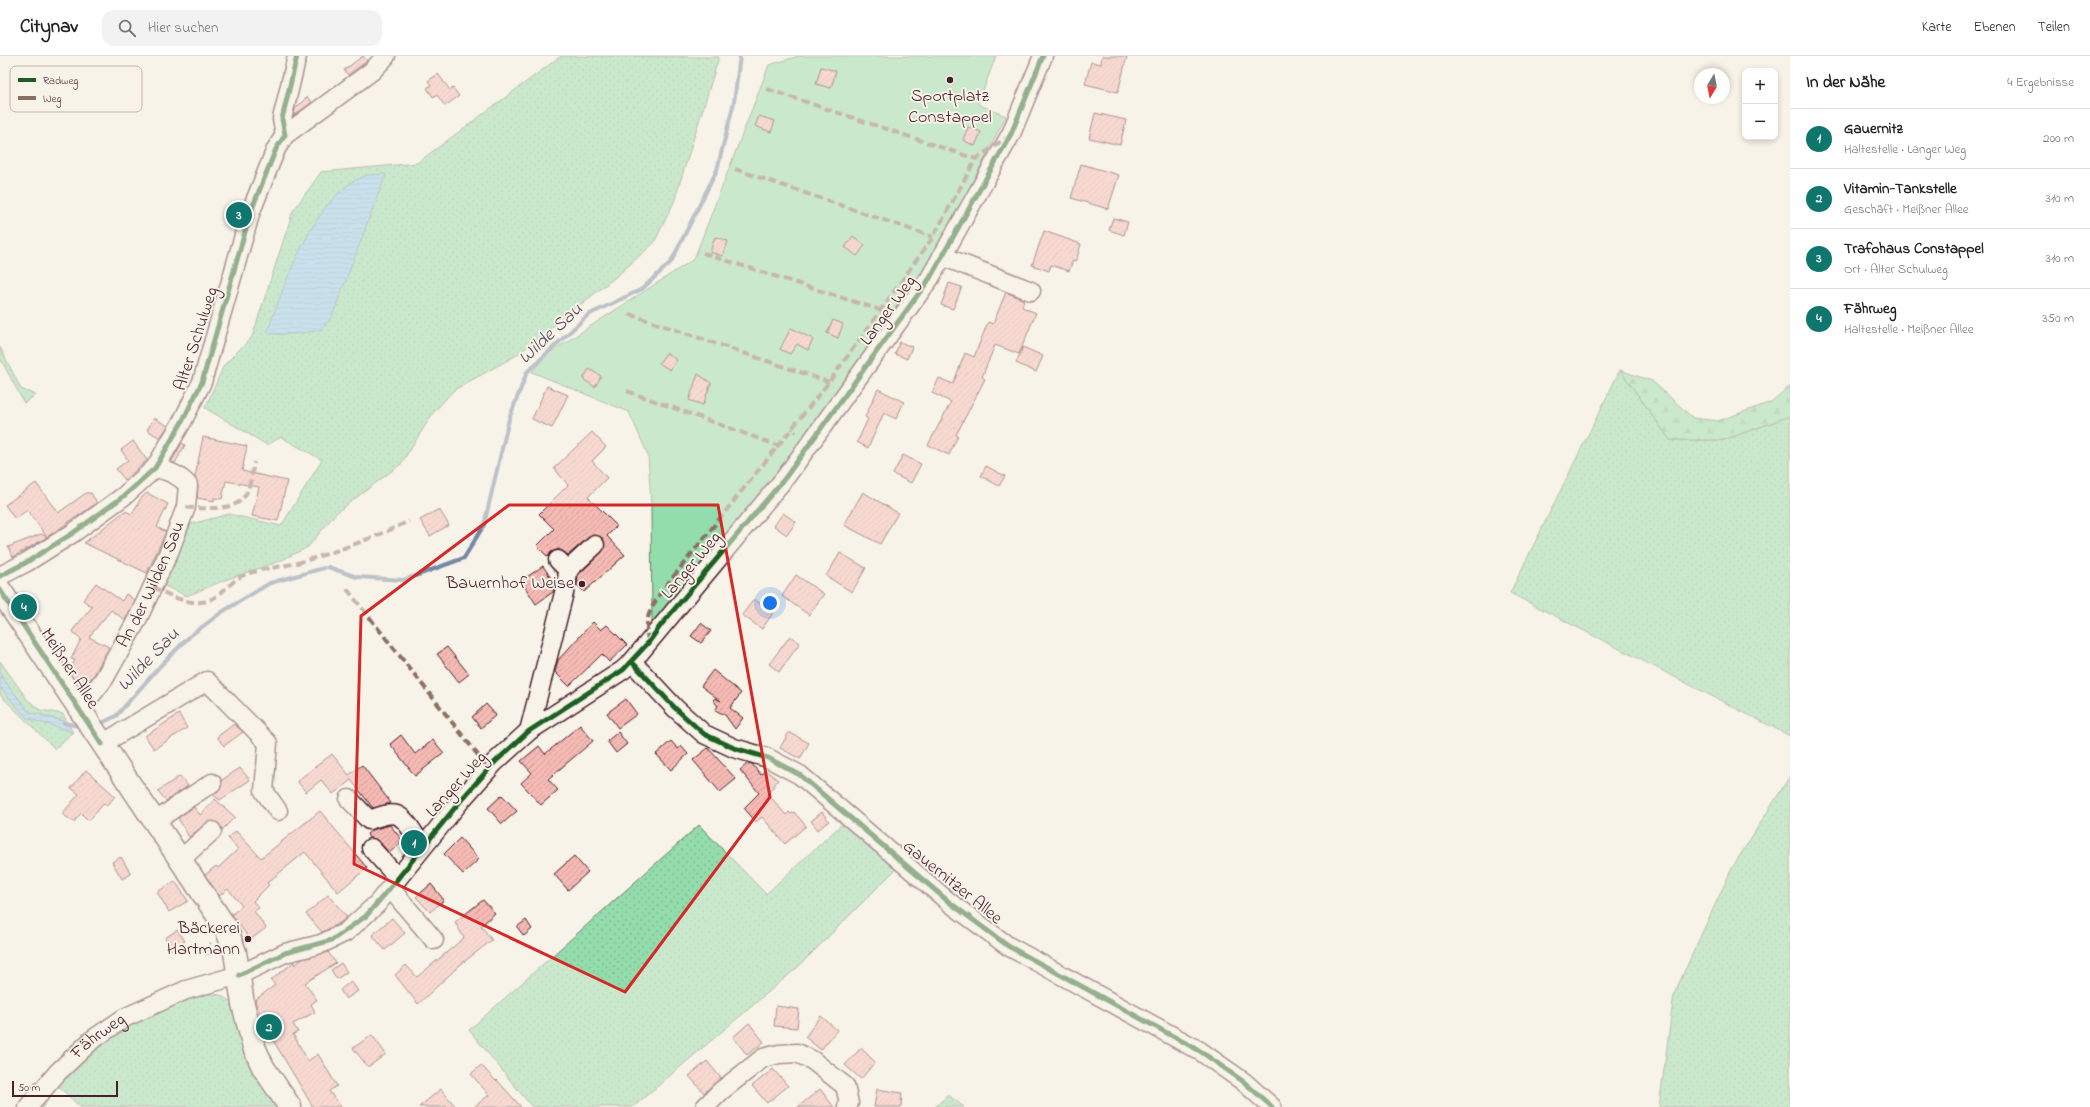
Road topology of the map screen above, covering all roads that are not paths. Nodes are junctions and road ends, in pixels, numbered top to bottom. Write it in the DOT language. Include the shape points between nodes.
graph roads {
  1 [pos="297,56"];
  2 [pos="386,56"];
  3 [pos="1043,56"];
  4 [pos="285,135"];
  5 [pos="942,256"];
  6 [pos="1031,291"];
  7 [pos="155,468"];
  8 [pos="595,545"];
  9 [pos="0,576"];
  10 [pos="0,590"];
  11 [pos="632,662"];
  12 [pos="80,712"];
  13 [pos="529,731"];
  14 [pos="100,741"];
  15 [pos="212,783"];
  16 [pos="349,799"];
  17 [pos="278,811"];
  18 [pos="155,822"];
  19 [pos="212,830"];
  20 [pos="422,846"];
  21 [pos="371,848"];
  22 [pos="181,859"];
  23 [pos="394,883"];
  24 [pos="434,940"];
  25 [pos="239,975"];
  26 [pos="28,1107"];
  27 [pos="290,1107"];
  28 [pos="705,1107"];
  29 [pos="847,1107"];
  30 [pos="1272,1107"];
  1 -- 4 [label="street" via="282,119"];
  2 -- 4 [label="street" via="372,71"];
  3 -- 5 [label="street, Langer Weg" via="1011,134"];
  4 -- 7 [label="street, Alter Schulweg" via="276,149 251,211 202,382"];
  5 -- 6 [label="street"];
  5 -- 11 [label="street, Langer Weg" via="930,278 785,478"];
  7 -- 9 [label="street, Alter Schulweg" via="124,496 73,533"];
  7 -- 12 [label="street, An der Wilden Sau" via="168,471 188,485 186,507 170,552 137,620 104,679"];
  8 -- 13 [label="street" via="563,565 567,581"];
  10 -- 12 [label="main road, Meißner Allee"];
  11 -- 13 [label="street, Langer Weg" via="624,670"];
  11 -- 30 [label="street, Gauernitzer Allee" via="675,708 704,734 734,748 768,758 800,775 949,902 1008,946 1200,1051 1244,1082"];
  12 -- 14 [label="main road, Meißner Allee"];
  13 -- 20 [label="street, Langer Weg" via="489,769"];
  14 -- 17 [label="street" via="207,681 268,743 264,791"];
  14 -- 18 [label="main road, Meißner Allee"];
  15 -- 18 [label="street"];
  16 -- 20 [label="street" via="369,820 397,815 404,820"];
  18 -- 22 [label="main road, Meißner Allee"];
  19 -- 22 [label="street"];
  20 -- 23 [label="street, Langer Weg"];
  21 -- 23 [label="street"];
  22 -- 25 [label="main road, Meißner Allee" via="226,928 235,952"];
  23 -- 24 [label="street"];
  23 -- 25 [label="street, Langer Weg" via="366,916 332,940 285,953"];
  25 -- 26 [label="street, Fährweg" via="186,990 107,1028 58,1072"];
  25 -- 27 [label="main road, Meißner Allee" via="254,1047 266,1073"];
  28 -- 29 [label="street" via="763,1058 779,1054 797,1054 812,1060 845,1086 849,1103"];
}
